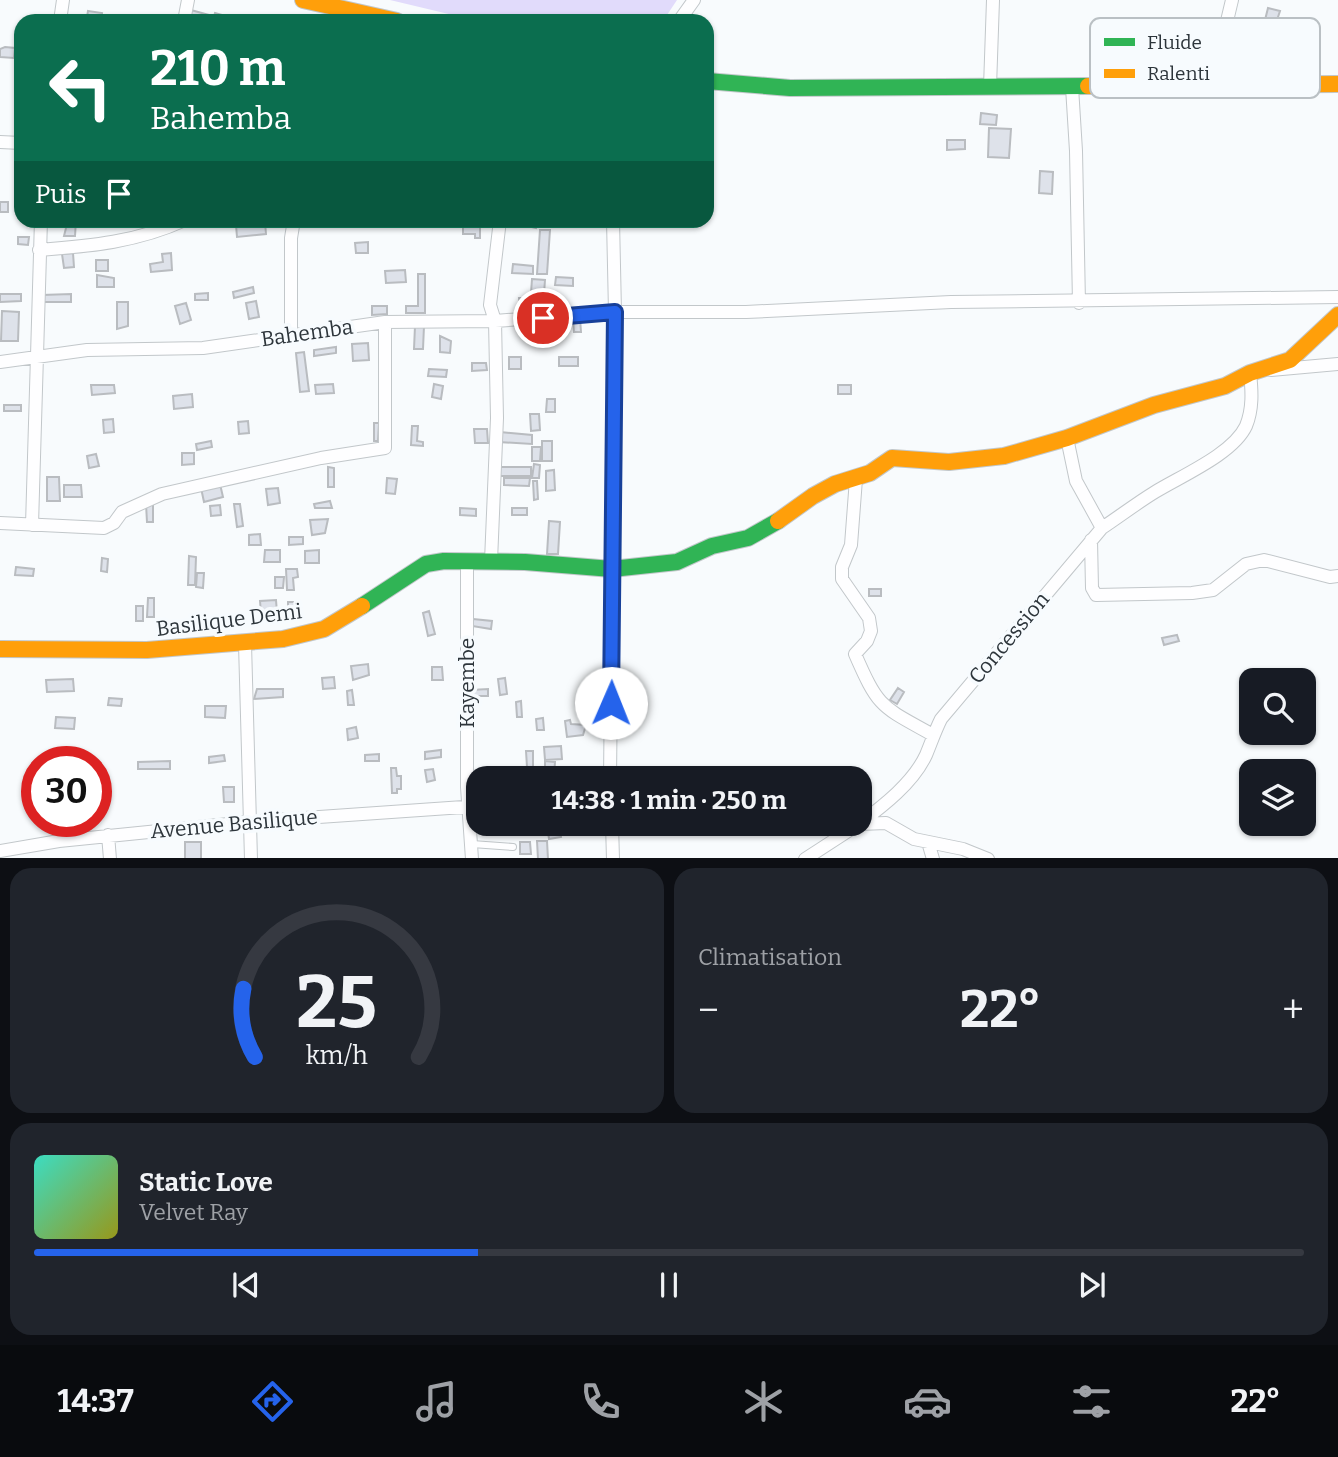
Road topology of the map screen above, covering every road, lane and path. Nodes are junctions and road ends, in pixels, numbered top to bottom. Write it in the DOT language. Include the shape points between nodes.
graph roads {
  1 [pos="303,0"];
  2 [pos="993,0"];
  3 [pos="1232,0"];
  4 [pos="334,14"];
  5 [pos="1228,18"];
  6 [pos="714,82"];
  7 [pos="1320,84"];
  8 [pos="1338,84"];
  9 [pos="1072,87"];
  10 [pos="1090,87"];
  11 [pos="990,88"];
  12 [pos="40,228"];
  13 [pos="166,228"];
  14 [pos="292,228"];
  15 [pos="499,228"];
  16 [pos="613,228"];
  17 [pos="39,250"];
  18 [pos="1338,297"];
  19 [pos="1079,303"];
  20 [pos="615,312"];
  21 [pos="1338,315"];
  22 [pos="495,321"];
  23 [pos="385,322"];
  24 [pos="291,335"];
  25 [pos="36,359"];
  26 [pos="0,362"];
  27 [pos="1338,364"];
  28 [pos="1267,369"];
  29 [pos="1250,373"];
  30 [pos="1067,438"];
  31 [pos="856,479"];
  32 [pos="0,523"];
  33 [pos="32,525"];
  34 [pos="1102,528"];
  35 [pos="1091,540"];
  36 [pos="467,561"];
  37 [pos="491,561"];
  38 [pos="612,569"];
  39 [pos="1338,576"];
  40 [pos="245,644"];
  41 [pos="0,649"];
  42 [pos="933,735"];
  43 [pos="472,766"];
  44 [pos="610,766"];
  45 [pos="466,806"];
  46 [pos="872,812"];
  47 [pos="248,822"];
  48 [pos="872,824"];
  49 [pos="112,835"];
  50 [pos="472,836"];
  51 [pos="612,836"];
  52 [pos="840,836"];
  53 [pos="94,837"];
  54 [pos="108,837"];
  55 [pos="928,842"];
  56 [pos="472,844"];
  57 [pos="513,847"];
  58 [pos="0,851"];
  59 [pos="110,858"];
  60 [pos="251,858"];
  61 [pos="472,858"];
  62 [pos="613,858"];
  63 [pos="807,858"];
  64 [pos="933,858"];
  65 [pos="985,858"];
  1 -- 4 [label="street"];
  2 -- 11 [label="street"];
  3 -- 5 [label="street"];
  6 -- 11 [label="street" via="790,88"];
  7 -- 8 [label="street"];
  9 -- 10 [label="street"];
  9 -- 11 [label="street"];
  9 -- 19 [label="street"];
  12 -- 17 [label="street"];
  13 -- 17 [label="street" via="140,239"];
  14 -- 24 [label="street"];
  15 -- 22 [label="street" via="490,305"];
  16 -- 20 [label="street"];
  17 -- 25 [label="street"];
  18 -- 19 [label="street, Bahemba"];
  19 -- 20 [label="street, Bahemba"];
  20 -- 22 [label="street, Bahemba"];
  20 -- 38 [label="street"];
  21 -- 28 [label="street, Basilique Demi" via="1295,357"];
  22 -- 23 [label="street, Bahemba"];
  22 -- 37 [label="street" via="497,418"];
  23 -- 24 [label="street, Bahemba"];
  23 -- 33 [label="street" via="385,447 162,494 122,512 104,527"];
  24 -- 25 [label="street, Bahemba" via="203,348 87,350"];
  25 -- 26 [label="street, Bahemba"];
  25 -- 33 [label="street"];
  27 -- 28 [label="street"];
  28 -- 29 [label="street, Basilique Demi"];
  29 -- 30 [label="street, Basilique Demi" via="1225,386 1154,405"];
  29 -- 34 [label="street, Concession" via="1251,404 1237,439"];
  30 -- 31 [label="street, Basilique Demi" via="982,459 892,458"];
  30 -- 34 [label="street" via="1076,481"];
  31 -- 38 [label="street, Basilique Demi" via="824,490 748,538 712,546 677,562"];
  31 -- 42 [label="street" via="851,545 842,579 869,618 871,631 855,654 873,696 884,708"];
  32 -- 33 [label="street"];
  34 -- 35 [label="street, Concession"];
  35 -- 39 [label="street" via="1096,595 1213,590 1246,564 1264,560"];
  35 -- 42 [label="street, Concession" via="941,719"];
  36 -- 37 [label="street, Basilique Demi"];
  36 -- 40 [label="street, Basilique Demi" via="426,564 324,629"];
  36 -- 43 [label="street, Kayembe"];
  37 -- 38 [label="street, Basilique Demi"];
  38 -- 44 [label="street"];
  40 -- 41 [label="street, Basilique Demi" via="148,650"];
  40 -- 47 [label="street"];
  42 -- 46 [label="street, Concession" via="912,775"];
  45 -- 47 [label="street, Avenue Basilique"];
  47 -- 49 [label="street, Avenue Basilique"];
  47 -- 60 [label="street"];
  48 -- 55 [label="street" via="886,823"];
  50 -- 56 [label="street, Kayembe"];
  51 -- 62 [label="street"];
  52 -- 63 [label="street, Concession"];
  53 -- 58 [label="street, Avenue Basilique"];
  54 -- 59 [label="street"];
  55 -- 64 [label="street"];
  55 -- 65 [label="street"];
  56 -- 57 [label="lane"];
  56 -- 61 [label="street, Kayembe"];
}
